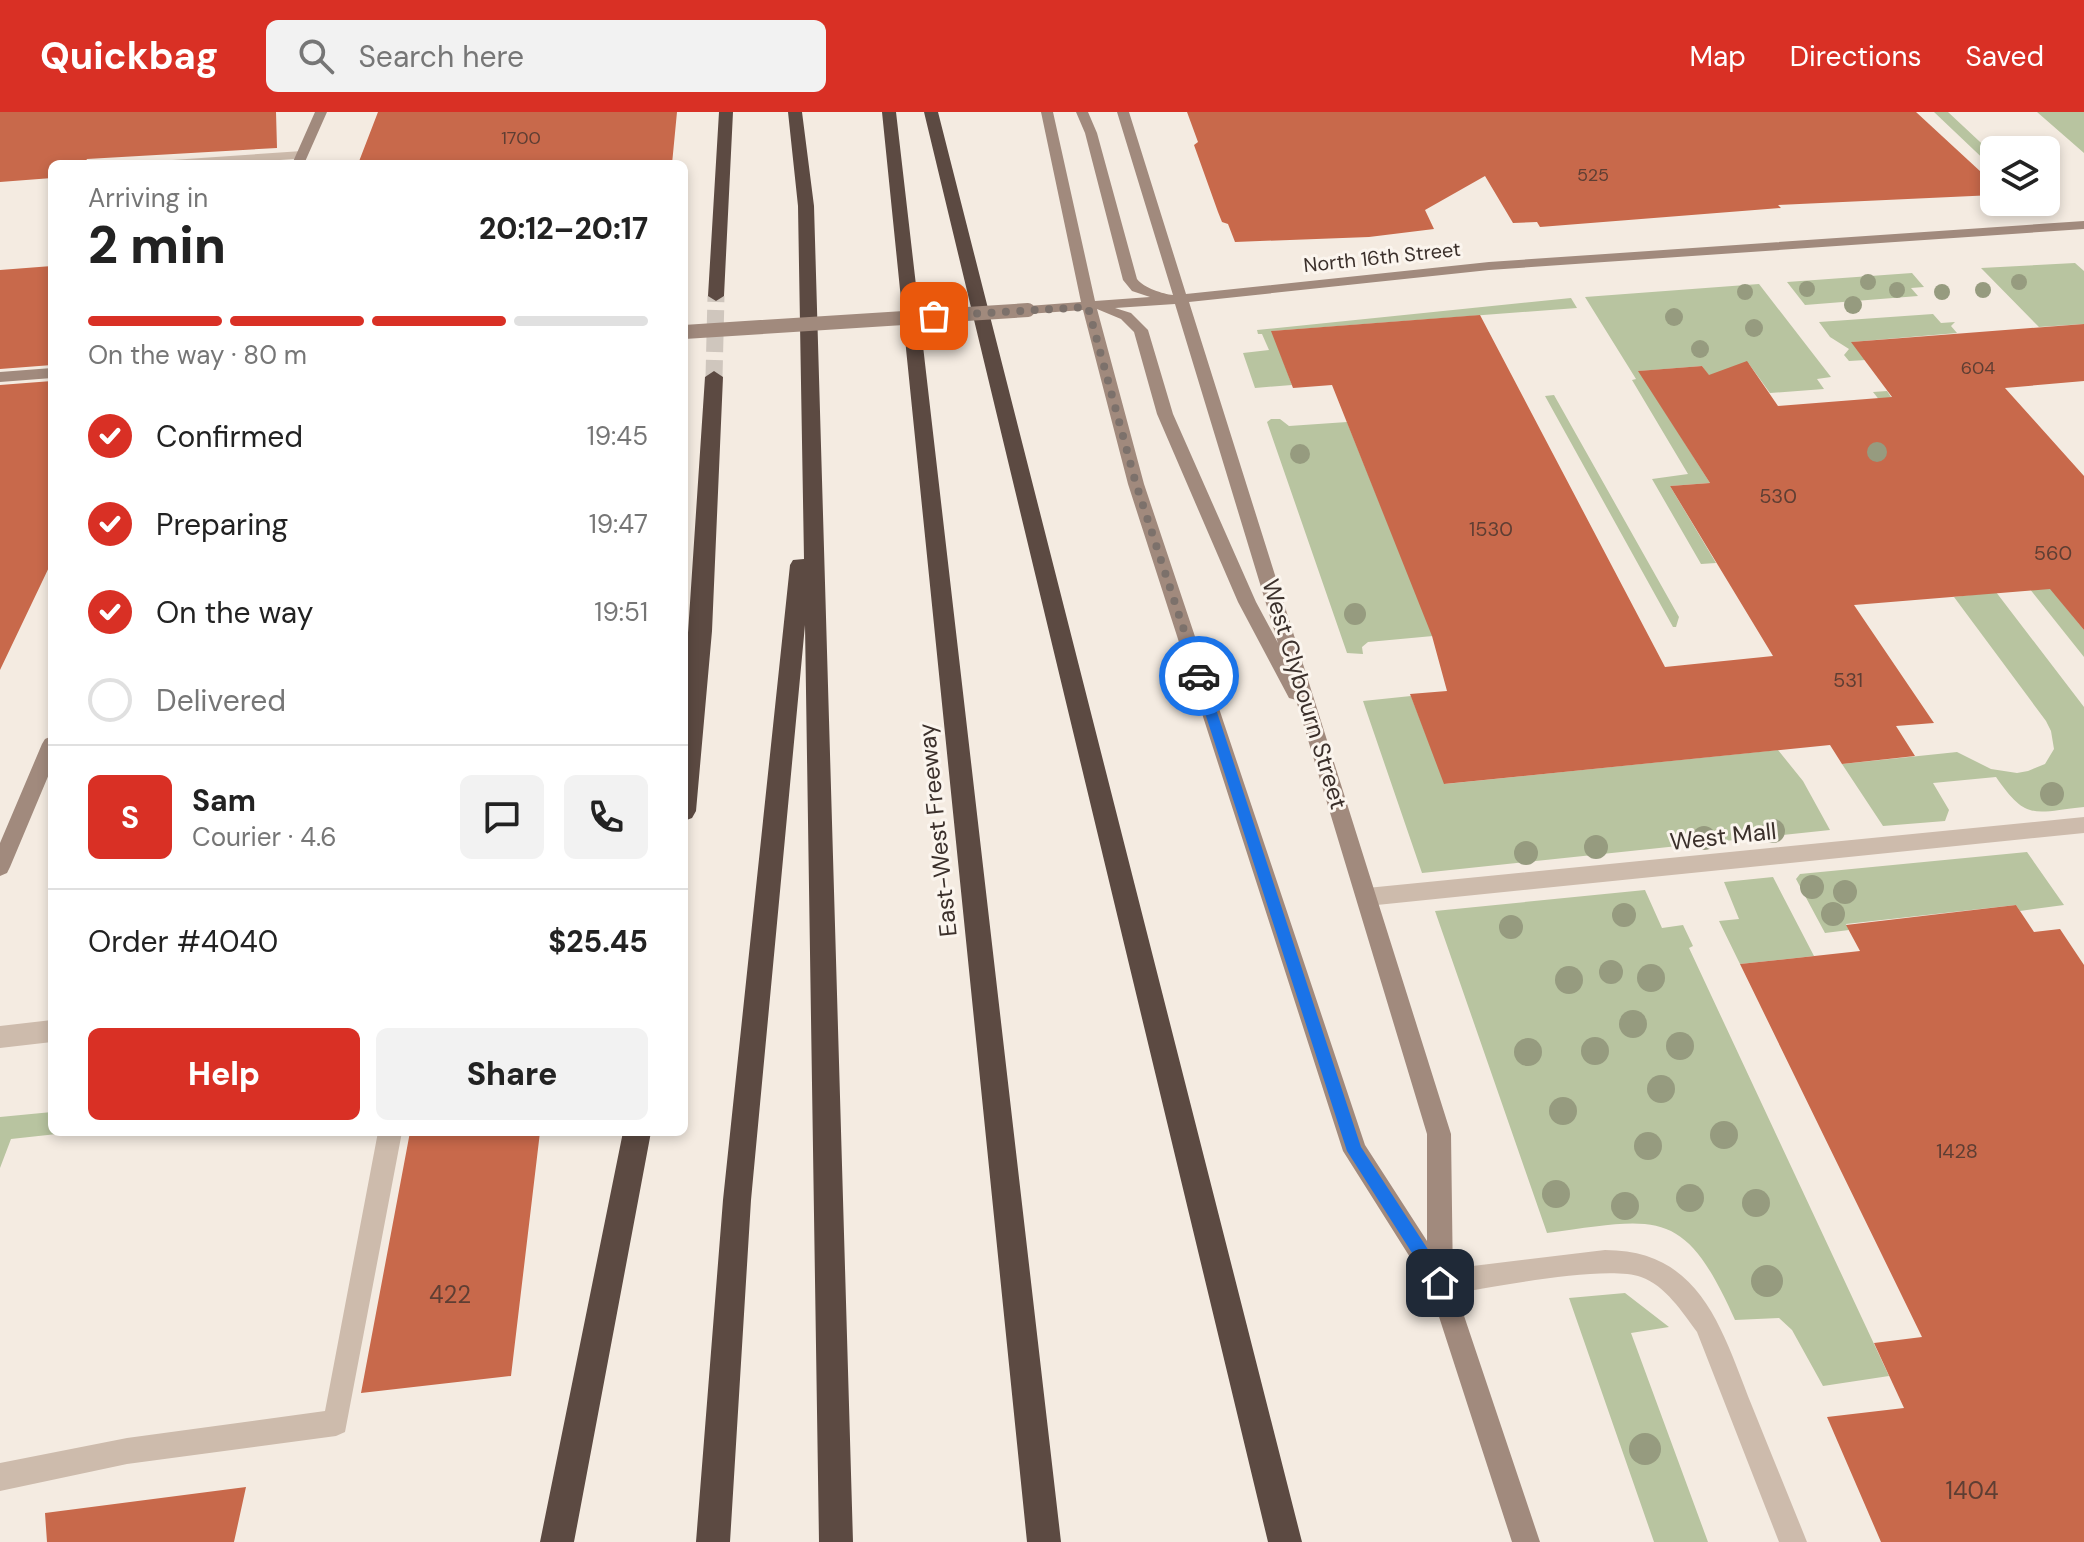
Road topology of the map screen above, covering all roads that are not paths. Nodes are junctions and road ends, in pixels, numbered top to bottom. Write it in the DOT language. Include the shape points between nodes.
graph roads {
  1 [pos="321,112"];
  2 [pos="726,112"];
  3 [pos="795,112"];
  4 [pos="889,112"];
  5 [pos="931,112"];
  6 [pos="1047,112"];
  7 [pos="1082,112"];
  8 [pos="1123,112"];
  9 [pos="300,159"];
  10 [pos="274,160"];
  11 [pos="2084,225"];
  12 [pos="716,296"];
  13 [pos="1181,299"];
  14 [pos="1088,307"];
  15 [pos="688,332"];
  16 [pos="48,373"];
  17 [pos="0,377"];
  18 [pos="714,377"];
  19 [pos="810,459"];
  20 [pos="1318,735"];
  21 [pos="48,753"];
  22 [pos="688,769"];
  23 [pos="2084,825"];
  24 [pos="0,867"];
  25 [pos="1367,897"];
  26 [pos="48,1031"];
  27 [pos="0,1037"];
  28 [pos="389,1136"];
  29 [pos="636,1136"];
  30 [pos="1440,1283"];
  31 [pos="0,1477"];
  32 [pos="557,1542"];
  33 [pos="713,1542"];
  34 [pos="836,1542"];
  35 [pos="1044,1542"];
  36 [pos="1285,1542"];
  37 [pos="1526,1542"];
  38 [pos="1793,1542"];
  1 -- 9 [label="street"];
  2 -- 12 [label="highway"];
  3 -- 19 [label="highway" via="806,206"];
  4 -- 35 [label="highway, East-West Freeway"];
  5 -- 36 [label="highway"];
  6 -- 14 [label="street, West Clybourn Street"];
  7 -- 13 [label="street" via="1130,280 1147,293"];
  8 -- 13 [label="street, West Clybourn Street"];
  9 -- 10 [label="street"];
  11 -- 13 [label="street, North 16th Street" via="1489,266"];
  13 -- 14 [label="street, North 16th Street"];
  13 -- 20 [label="street, West Clybourn Street"];
  14 -- 15 [label="street, North 16th Street, bridge"];
  14 -- 20 [label="street" via="1116,311 1141,330 1165,414 1228,559"];
  14 -- 30 [label="street, West Clybourn Street" via="1136,484 1355,1151"];
  16 -- 17 [label="street"];
  18 -- 22 [label="highway"];
  19 -- 33 [label="highway" via="737,1200"];
  19 -- 34 [label="highway"];
  20 -- 25 [label="street, West Clybourn Street"];
  21 -- 24 [label="street"];
  23 -- 25 [label="street, West Mall"];
  25 -- 30 [label="street, West Clybourn Street" via="1439,1134"];
  26 -- 27 [label="street"];
  28 -- 31 [label="street" via="336,1423 127,1451"];
  29 -- 32 [label="highway"];
  30 -- 37 [label="street, West Clybourn Street"];
  30 -- 38 [label="street" via="1612,1261 1641,1264 1667,1279 1706,1324"];
}
